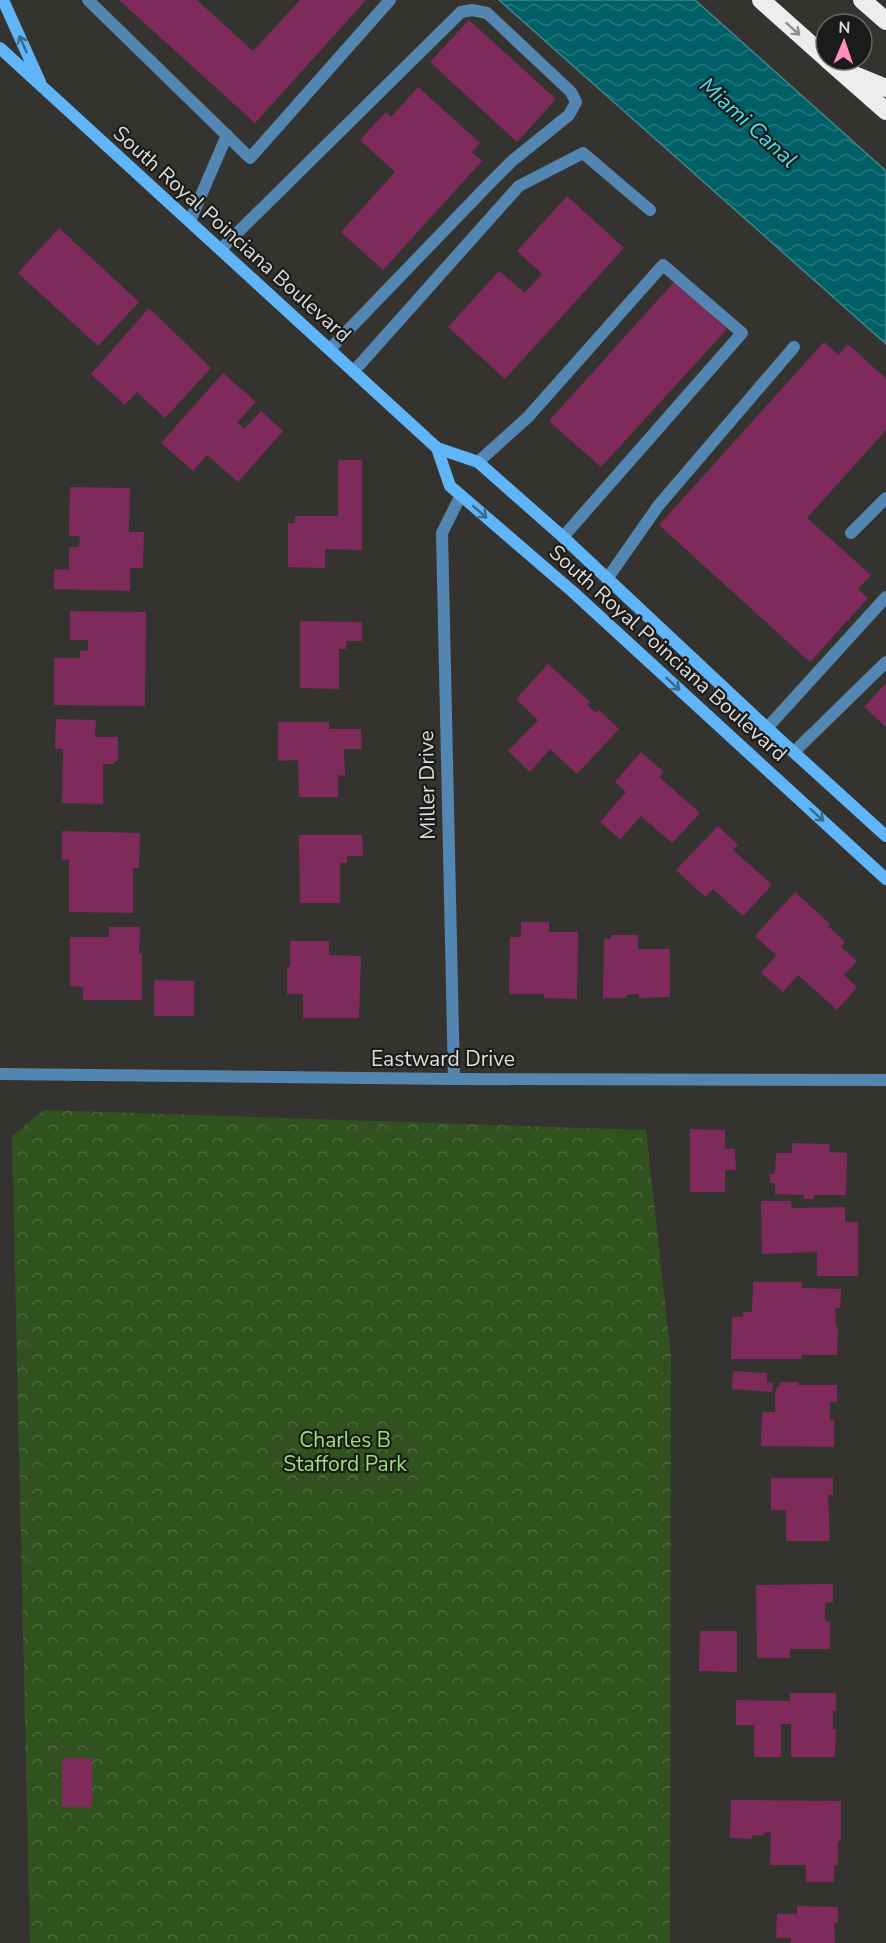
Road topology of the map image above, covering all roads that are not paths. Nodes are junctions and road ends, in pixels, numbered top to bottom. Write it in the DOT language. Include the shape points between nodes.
graph roads {
  1 [pos="3,0"];
  2 [pos="88,0"];
  3 [pos="390,0"];
  4 [pos="761,0"];
  5 [pos="862,0"];
  6 [pos="886,21"];
  7 [pos="0,48"];
  8 [pos="814,48"];
  9 [pos="841,72"];
  10 [pos="852,72"];
  11 [pos="886,88"];
  12 [pos="43,89"];
  13 [pos="886,111"];
  14 [pos="227,135"];
  15 [pos="650,210"];
  16 [pos="190,221"];
  17 [pos="221,249"];
  18 [pos="794,347"];
  19 [pos="330,349"];
  20 [pos="354,371"];
  21 [pos="437,448"];
  22 [pos="478,462"];
  23 [pos="461,495"];
  24 [pos="886,498"];
  25 [pos="850,533"];
  26 [pos="563,537"];
  27 [pos="607,579"];
  28 [pos="886,597"];
  29 [pos="886,662"];
  30 [pos="767,728"];
  31 [pos="794,752"];
  32 [pos="886,836"];
  33 [pos="886,879"];
  34 [pos="0,1074"];
  35 [pos="454,1079"];
  36 [pos="886,1080"];
  12 -- 1 [label="street, one-way"];
  2 -- 14 [label="street"];
  3 -- 14 [label="street" via="250,158"];
  4 -- 8 [label="highway, one-way"];
  5 -- 6 [label="highway"];
  7 -- 12 [label="street, South Royal Poinciana Boulevard"];
  9 -- 13 [label="highway"];
  10 -- 11 [label="highway"];
  12 -- 16 [label="street, South Royal Poinciana Boulevard"];
  14 -- 16 [label="street"];
  15 -- 20 [label="street" via="583,153 519,186"];
  16 -- 17 [label="street, South Royal Poinciana Boulevard"];
  17 -- 19 [label="street, South Royal Poinciana Boulevard"];
  17 -- 19 [label="street" via="461,12 487,13 571,92 576,102 569,116 512,161"];
  18 -- 27 [label="street" via="658,506"];
  19 -- 20 [label="street, South Royal Poinciana Boulevard"];
  20 -- 21 [label="street, South Royal Poinciana Boulevard"];
  21 -- 22 [label="street, South Royal Poinciana Boulevard"];
  21 -- 23 [label="street, South Royal Poinciana Boulevard" via="450,486"];
  22 -- 26 [label="street, South Royal Poinciana Boulevard"];
  22 -- 26 [label="street" via="528,417 663,265 742,333"];
  23 -- 33 [label="street, South Royal Poinciana Boulevard, one-way"];
  23 -- 35 [label="street, Miller Drive" via="442,533"];
  24 -- 25 [label="street"];
  26 -- 27 [label="street, South Royal Poinciana Boulevard"];
  27 -- 30 [label="street, South Royal Poinciana Boulevard"];
  28 -- 30 [label="street"];
  29 -- 31 [label="street"];
  30 -- 31 [label="street, South Royal Poinciana Boulevard"];
  31 -- 32 [label="street, South Royal Poinciana Boulevard"];
  34 -- 35 [label="street, Eastward Drive"];
  35 -- 36 [label="street, Eastward Drive"];
}
